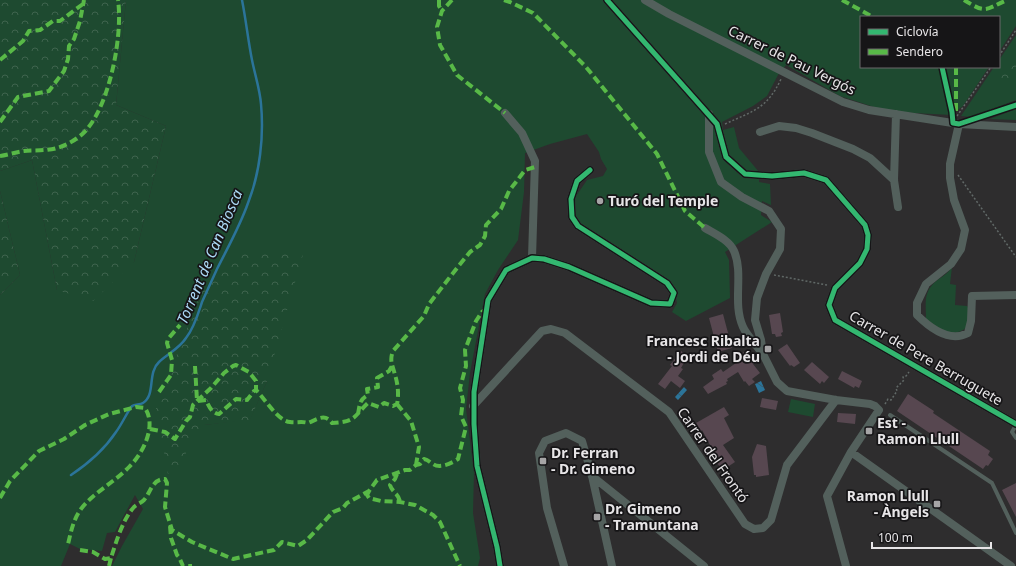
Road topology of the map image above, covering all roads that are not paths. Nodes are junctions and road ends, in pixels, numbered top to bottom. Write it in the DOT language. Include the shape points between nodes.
graph roads {
  1 [pos="607,0"];
  2 [pos="645,0"];
  3 [pos="505,113"];
  4 [pos="709,114"];
  5 [pos="896,114"];
  6 [pos="959,119"];
  7 [pos="1016,127"];
  8 [pos="760,132"];
  9 [pos="590,170"];
  10 [pos="894,180"];
  11 [pos="898,207"];
  12 [pos="706,228"];
  13 [pos="532,258"];
  14 [pos="1016,295"];
  15 [pos="763,354"];
  16 [pos="836,400"];
  17 [pos="473,406"];
  18 [pos="890,415"];
  19 [pos="1016,424"];
  20 [pos="1016,438"];
  21 [pos="851,452"];
  22 [pos="592,476"];
  23 [pos="1016,533"];
  24 [pos="500,566"];
  25 [pos="564,566"];
  26 [pos="612,566"];
  27 [pos="704,566"];
  28 [pos="846,566"];
  29 [pos="1011,566"];
  1 -- 4 [label="street, Carrer de Pere Berruguete"];
  2 -- 5 [label="street, Carrer de Pau Vergós" via="843,102 869,110"];
  3 -- 13 [label="street" via="522,133 535,161"];
  4 -- 15 [label="street" via="709,152 721,182 769,211 781,229 780,249 766,274 758,298 755,320"];
  4 -- 19 [label="street, Carrer de Pere Berruguete" via="718,127 726,157 745,174 772,176 804,173 826,180 865,225 868,235 867,249 860,263 836,287 829,305 835,320"];
  5 -- 6 [label="street, Carrer de Pau Vergós"];
  5 -- 10 [label="street"];
  6 -- 7 [label="street, Carrer de Pau Vergós"];
  6 -- 14 [label="street" via="950,164 950,178 954,200 965,230 961,249 951,264 926,284 917,303 917,315 941,334 962,336 968,332 971,321 972,296"];
  8 -- 10 [label="street" via="779,126 796,128 870,158"];
  9 -- 13 [label="street" via="577,181 570,199 572,217 578,226 667,282 674,292 670,304 651,304 569,267"];
  10 -- 11 [label="street"];
  12 -- 15 [label="street" via="722,238 733,250 743,327"];
  13 -- 17 [label="street" via="506,270 488,300"];
  15 -- 16 [label="street" via="777,382 787,391"];
  16 -- 17 [label="street, Carrer del Frontó" via="787,465 770,520 763,528 754,529 745,524 669,412 565,333 551,329 542,331"];
  16 -- 21 [label="street" via="870,404 881,409"];
  17 -- 24 [label="street" via="477,466"];
  18 -- 23 [label="lane" via="992,483"];
  19 -- 20 [label="lane" via="1012,432"];
  21 -- 28 [label="street" via="827,496"];
  21 -- 29 [label="street"];
  22 -- 25 [label="street" via="582,441 566,433 545,441 539,453 547,508"];
  22 -- 26 [label="street"];
  22 -- 27 [label="street"];
}
